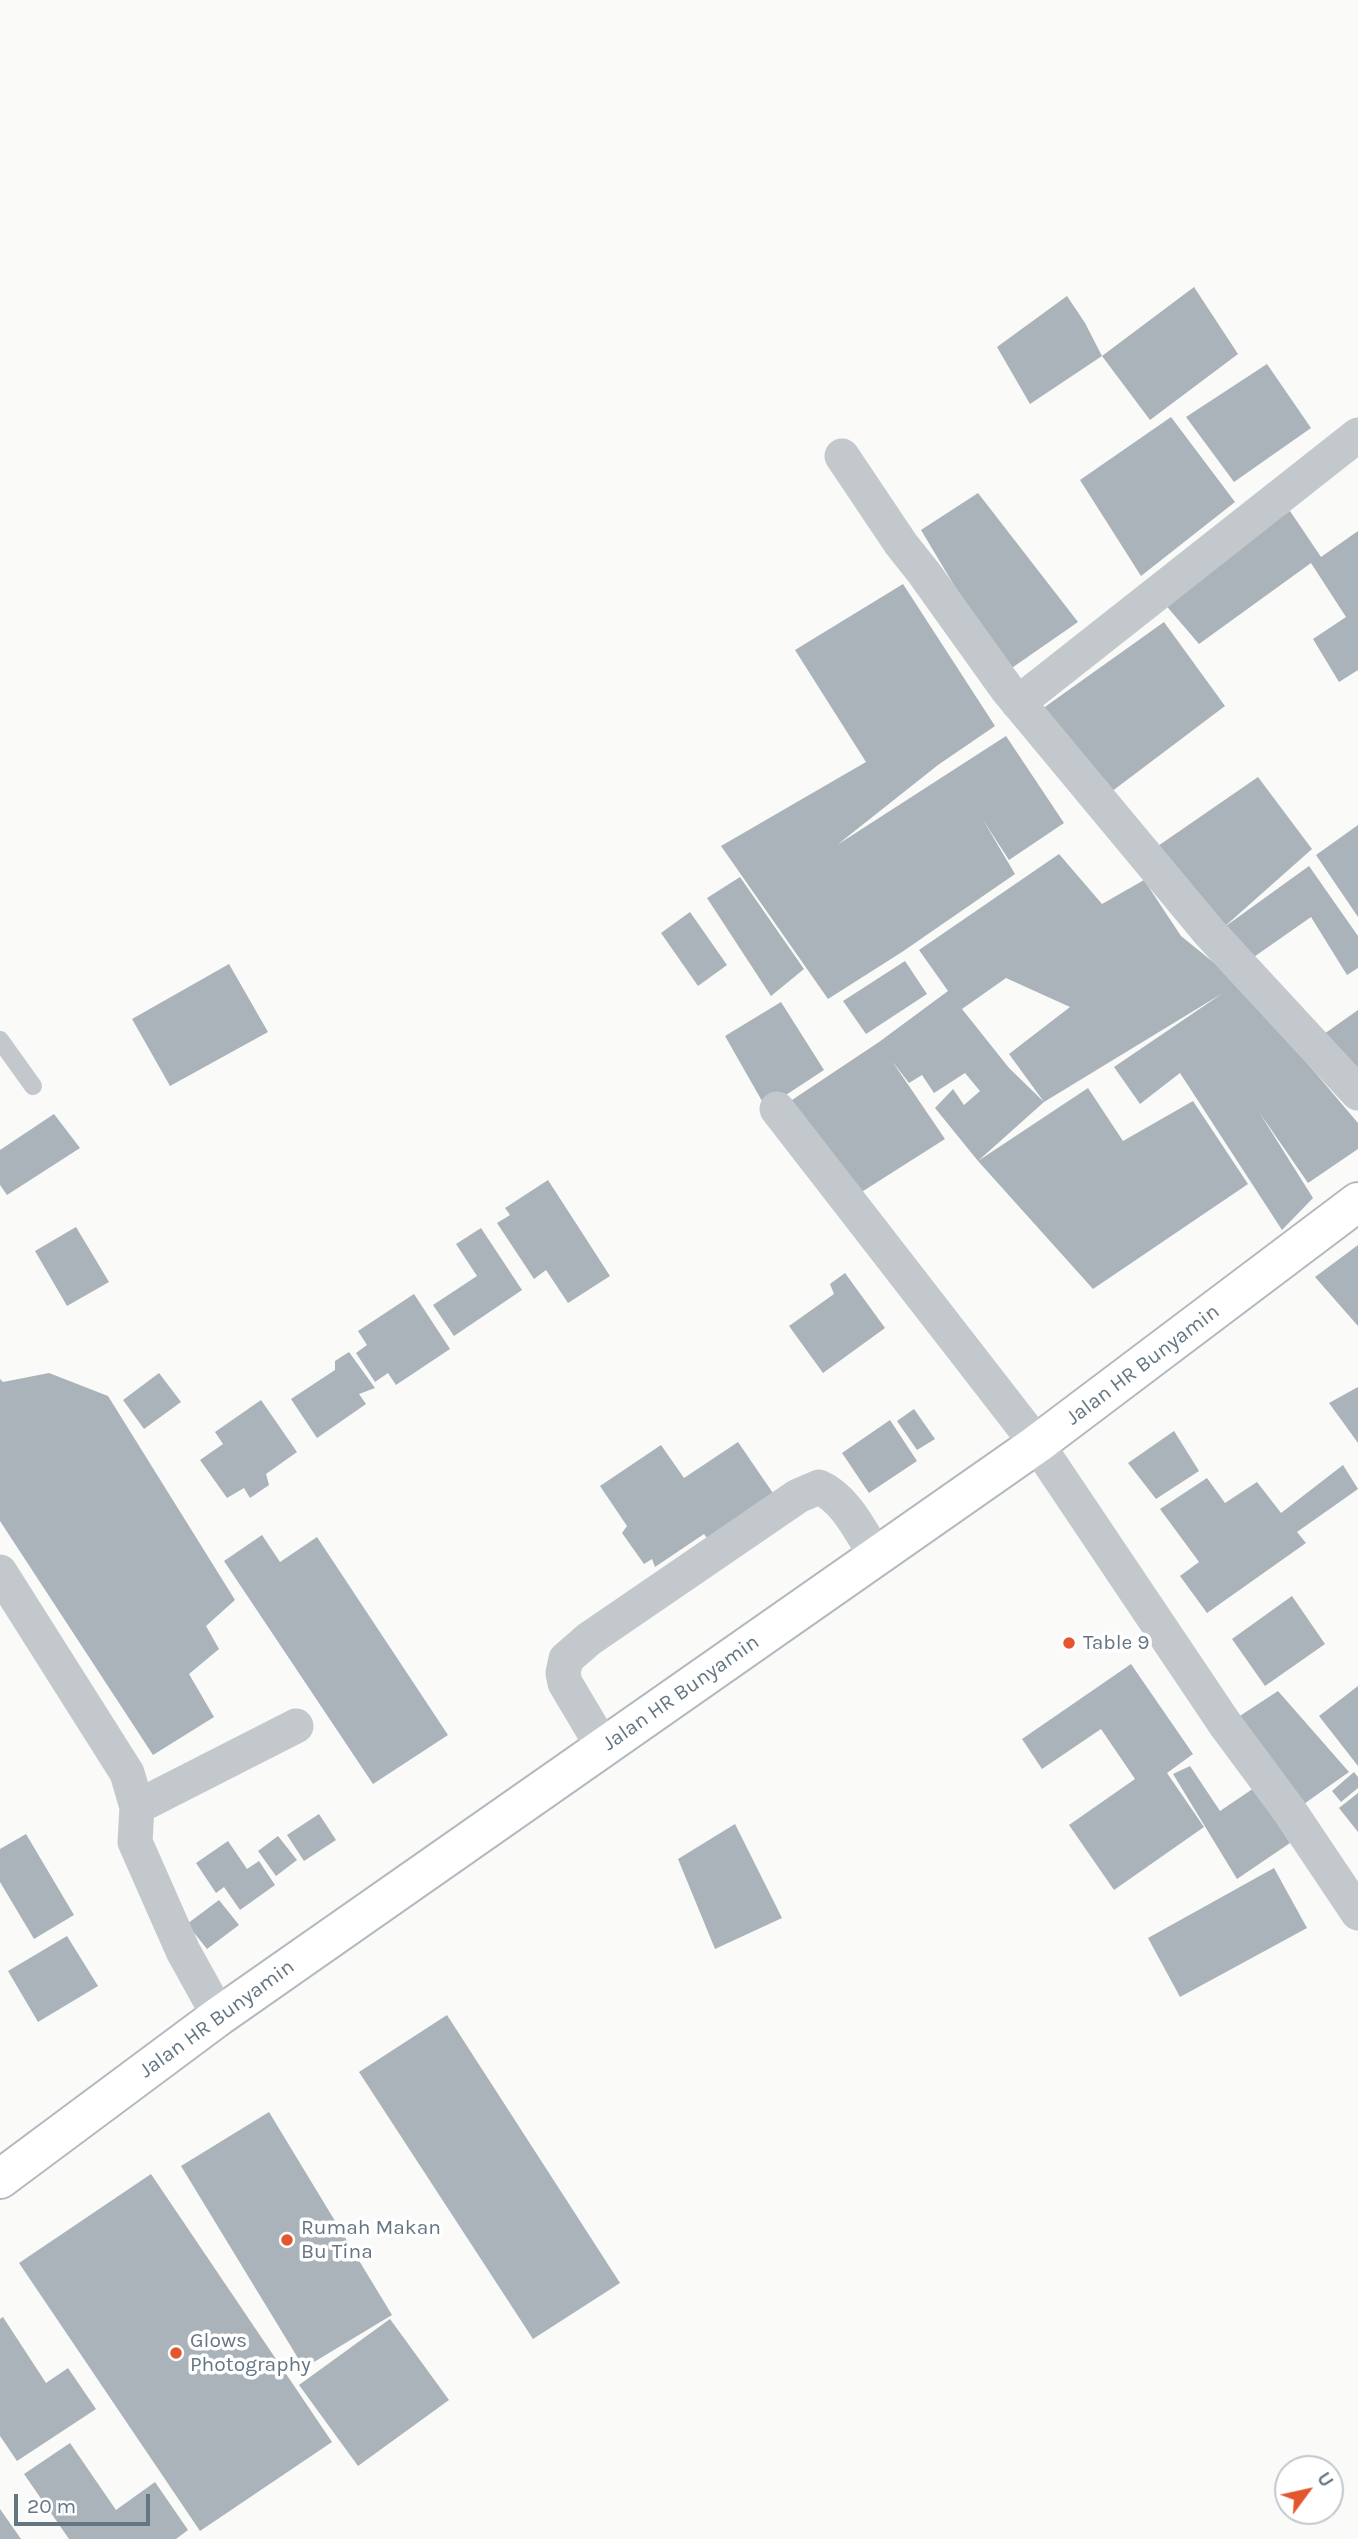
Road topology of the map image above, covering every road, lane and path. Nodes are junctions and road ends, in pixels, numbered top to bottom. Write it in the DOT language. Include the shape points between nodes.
graph roads {
  1 [pos="1358,435"];
  2 [pos="842,456"];
  3 [pos="1018,703"];
  4 [pos="0,1040"];
  5 [pos="33,1086"];
  6 [pos="1358,1093"];
  7 [pos="778,1109"];
  8 [pos="1358,1202"];
  9 [pos="1037,1444"];
  10 [pos="876,1556"];
  11 [pos="0,1572"];
  12 [pos="296,1726"];
  13 [pos="603,1747"];
  14 [pos="137,1807"];
  15 [pos="1358,1913"];
  16 [pos="219,2016"];
  17 [pos="0,2179"];
  1 -- 3 [label="street"];
  2 -- 3 [label="street"];
  3 -- 6 [label="street" via="1209,932"];
  4 -- 5 [label="lane"];
  7 -- 9 [label="street"];
  8 -- 9 [label="main road, Jalan HR Bunyamin"];
  9 -- 10 [label="main road, Jalan HR Bunyamin"];
  9 -- 15 [label="street"];
  10 -- 13 [label="main road, Jalan HR Bunyamin"];
  10 -- 13 [label="street" via="847,1511 819,1488 798,1496 589,1639 566,1659 563,1673"];
  11 -- 14 [label="street" via="127,1773"];
  12 -- 14 [label="street"];
  13 -- 16 [label="main road, Jalan HR Bunyamin"];
  14 -- 16 [label="street" via="135,1842 183,1951"];
  16 -- 17 [label="main road, Jalan HR Bunyamin"];
}
